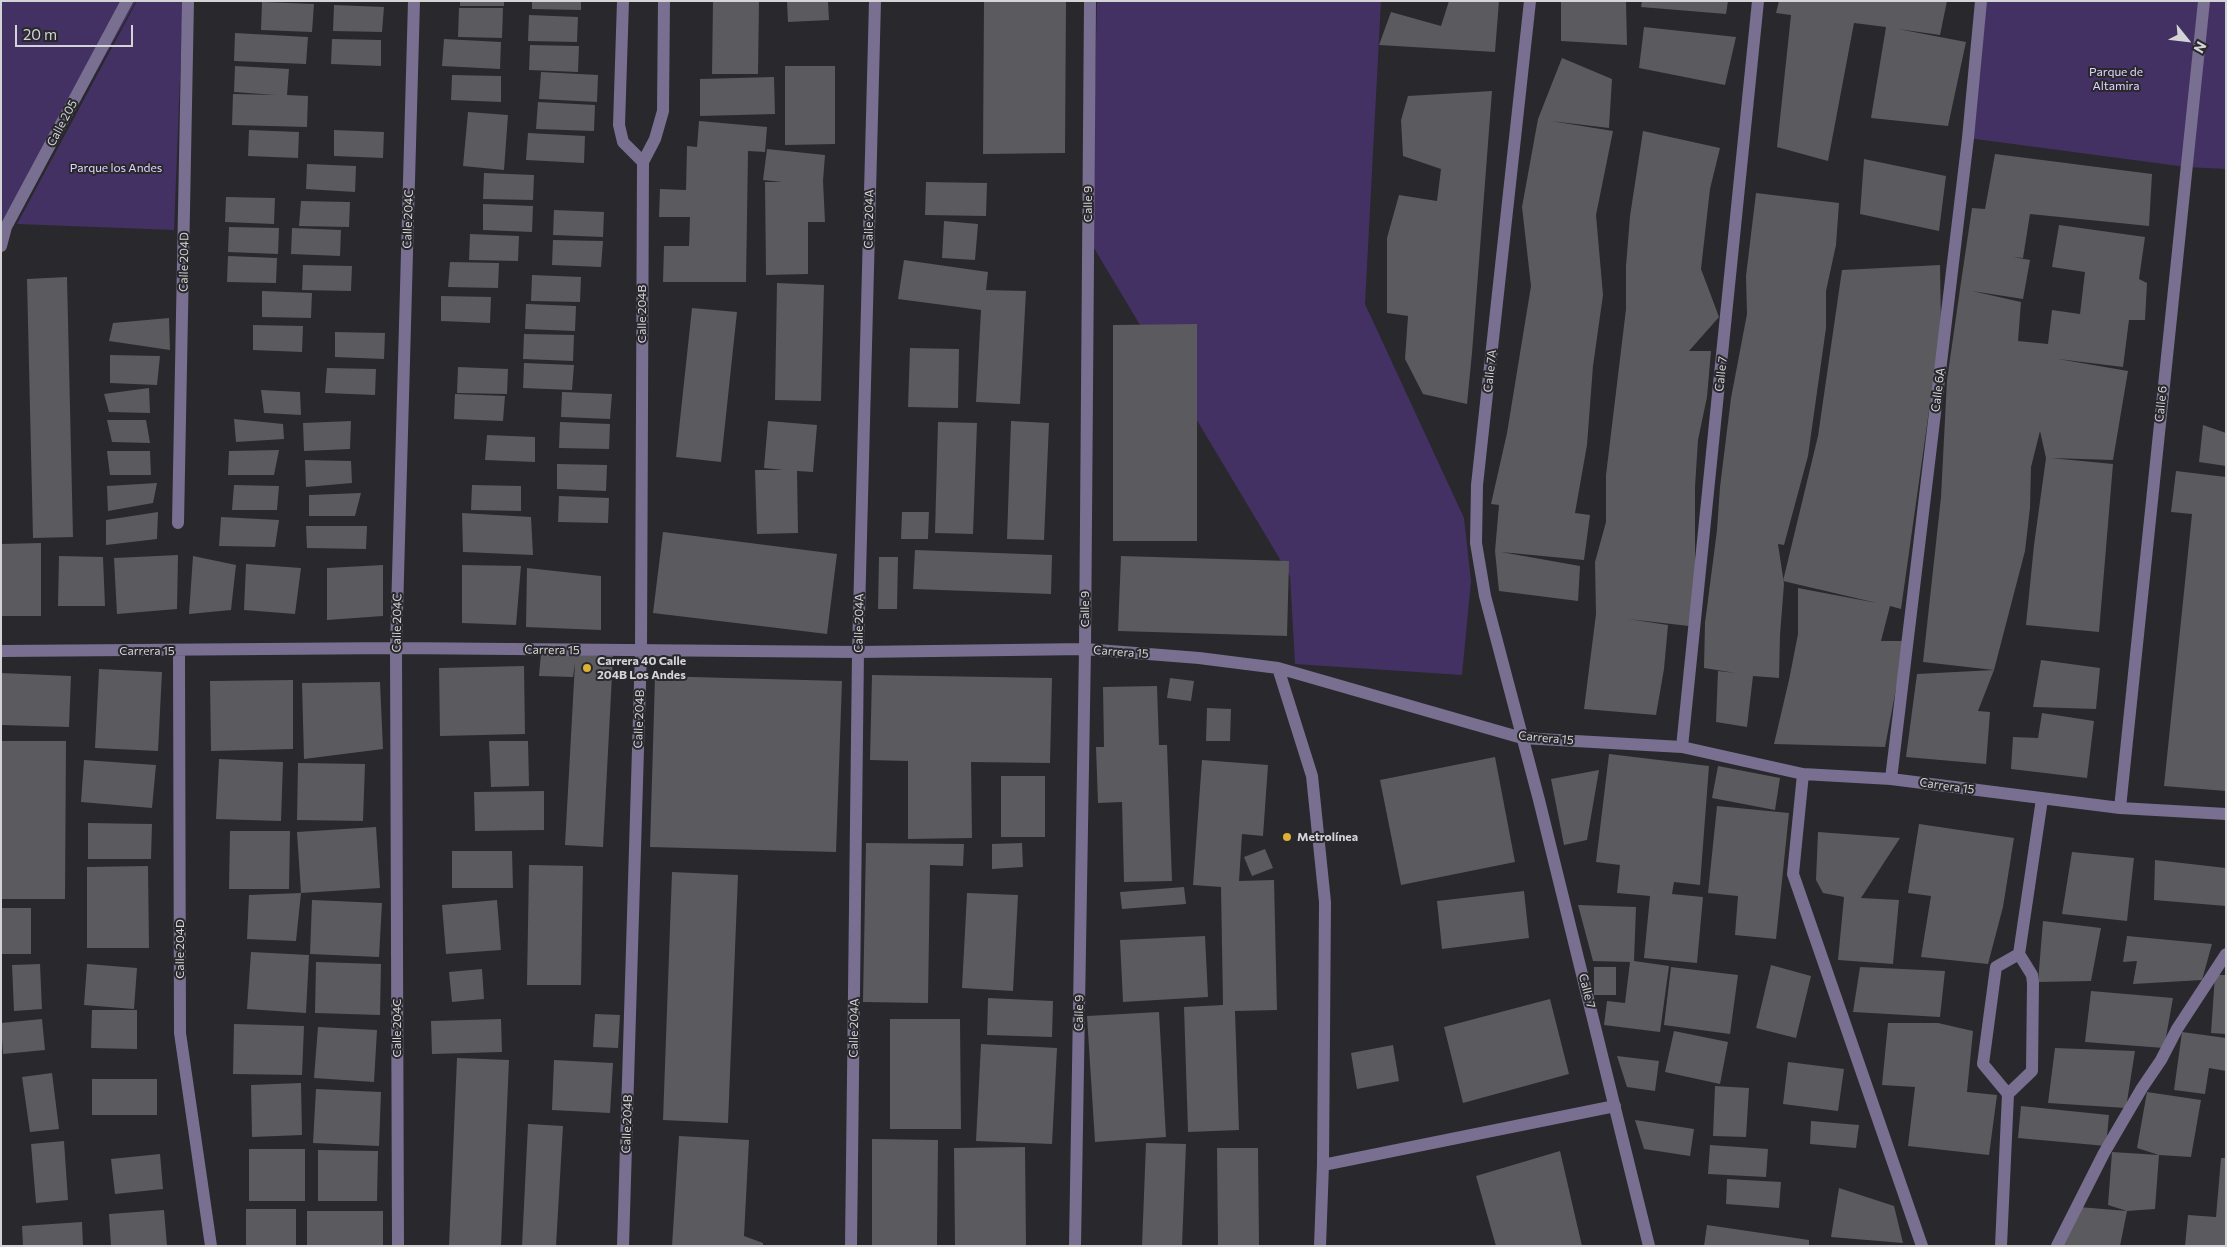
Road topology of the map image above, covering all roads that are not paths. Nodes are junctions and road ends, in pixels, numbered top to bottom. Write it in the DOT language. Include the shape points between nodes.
graph roads {
  1 [pos="127,1"];
  2 [pos="188,1"];
  3 [pos="414,1"];
  4 [pos="623,1"];
  5 [pos="664,1"];
  6 [pos="875,1"];
  7 [pos="1090,1"];
  8 [pos="1530,1"];
  9 [pos="1758,1"];
  10 [pos="1981,1"];
  11 [pos="2204,1"];
  12 [pos="643,162"];
  13 [pos="1,246"];
  14 [pos="178,523"];
  15 [pos="396,648"];
  16 [pos="641,650"];
  17 [pos="1085,650"];
  18 [pos="1,651"];
  19 [pos="179,651"];
  20 [pos="858,652"];
  21 [pos="1278,668"];
  22 [pos="1522,738"];
  23 [pos="1682,747"];
  24 [pos="1803,774"];
  25 [pos="1891,779"];
  26 [pos="2042,799"];
  27 [pos="2120,808"];
  28 [pos="2226,814"];
  29 [pos="2019,954"];
  30 [pos="2226,954"];
  31 [pos="2008,1094"];
  32 [pos="1615,1106"];
  33 [pos="1323,1165"];
  34 [pos="211,1246"];
  35 [pos="398,1246"];
  36 [pos="623,1246"];
  37 [pos="852,1246"];
  38 [pos="1075,1246"];
  39 [pos="1320,1246"];
  40 [pos="1649,1246"];
  41 [pos="1922,1246"];
  42 [pos="2001,1246"];
  43 [pos="2057,1246"];
  1 -- 13 [label="street, Calle 205" via="6,227"];
  2 -- 14 [label="street, Calle 204D"];
  3 -- 15 [label="street, Calle 204C"];
  4 -- 12 [label="street" via="619,125 623,142"];
  5 -- 12 [label="street, Calle 204B" via="663,110 655,139"];
  6 -- 20 [label="street, Calle 204A"];
  7 -- 17 [label="street, Calle 9"];
  8 -- 22 [label="street, Calle 7A" via="1477,485 1476,543 1485,596"];
  9 -- 23 [label="street, Calle 7"];
  10 -- 25 [label="street, Calle 6A" via="1968,138"];
  11 -- 27 [label="street, Calle 6"];
  12 -- 16 [label="street, Calle 204B"];
  15 -- 16 [label="street, Carrera 15"];
  15 -- 19 [label="street, Carrera 15"];
  15 -- 35 [label="street, Calle 204C"];
  16 -- 20 [label="street, Carrera 15"];
  16 -- 36 [label="street, Calle 204B"];
  17 -- 20 [label="street, Carrera 15"];
  17 -- 21 [label="street, Carrera 15" via="1198,658"];
  17 -- 38 [label="street, Calle 9"];
  18 -- 19 [label="street, Carrera 15"];
  19 -- 34 [label="street, Calle 204D" via="180,1033"];
  20 -- 37 [label="street, Calle 204A"];
  21 -- 22 [label="street, Carrera 15"];
  21 -- 33 [label="street" via="1312,776 1326,902"];
  22 -- 23 [label="street, Carrera 15"];
  22 -- 32 [label="street, Calle 7"];
  23 -- 24 [label="street, Carrera 15"];
  24 -- 25 [label="street, Carrera 15"];
  24 -- 41 [label="street" via="1793,874"];
  25 -- 26 [label="street, Carrera 15"];
  26 -- 27 [label="street, Carrera 15"];
  26 -- 29 [label="street"];
  27 -- 28 [label="street, Carrera 15"];
  29 -- 31 [label="street" via="2034,983 2032,1070"];
  29 -- 31 [label="street" via="1996,967 1983,1064"];
  30 -- 43 [label="street" via="2118,1128"];
  31 -- 42 [label="street"];
  32 -- 33 [label="street"];
  32 -- 40 [label="street, Calle 7"];
  33 -- 39 [label="street"];
}
